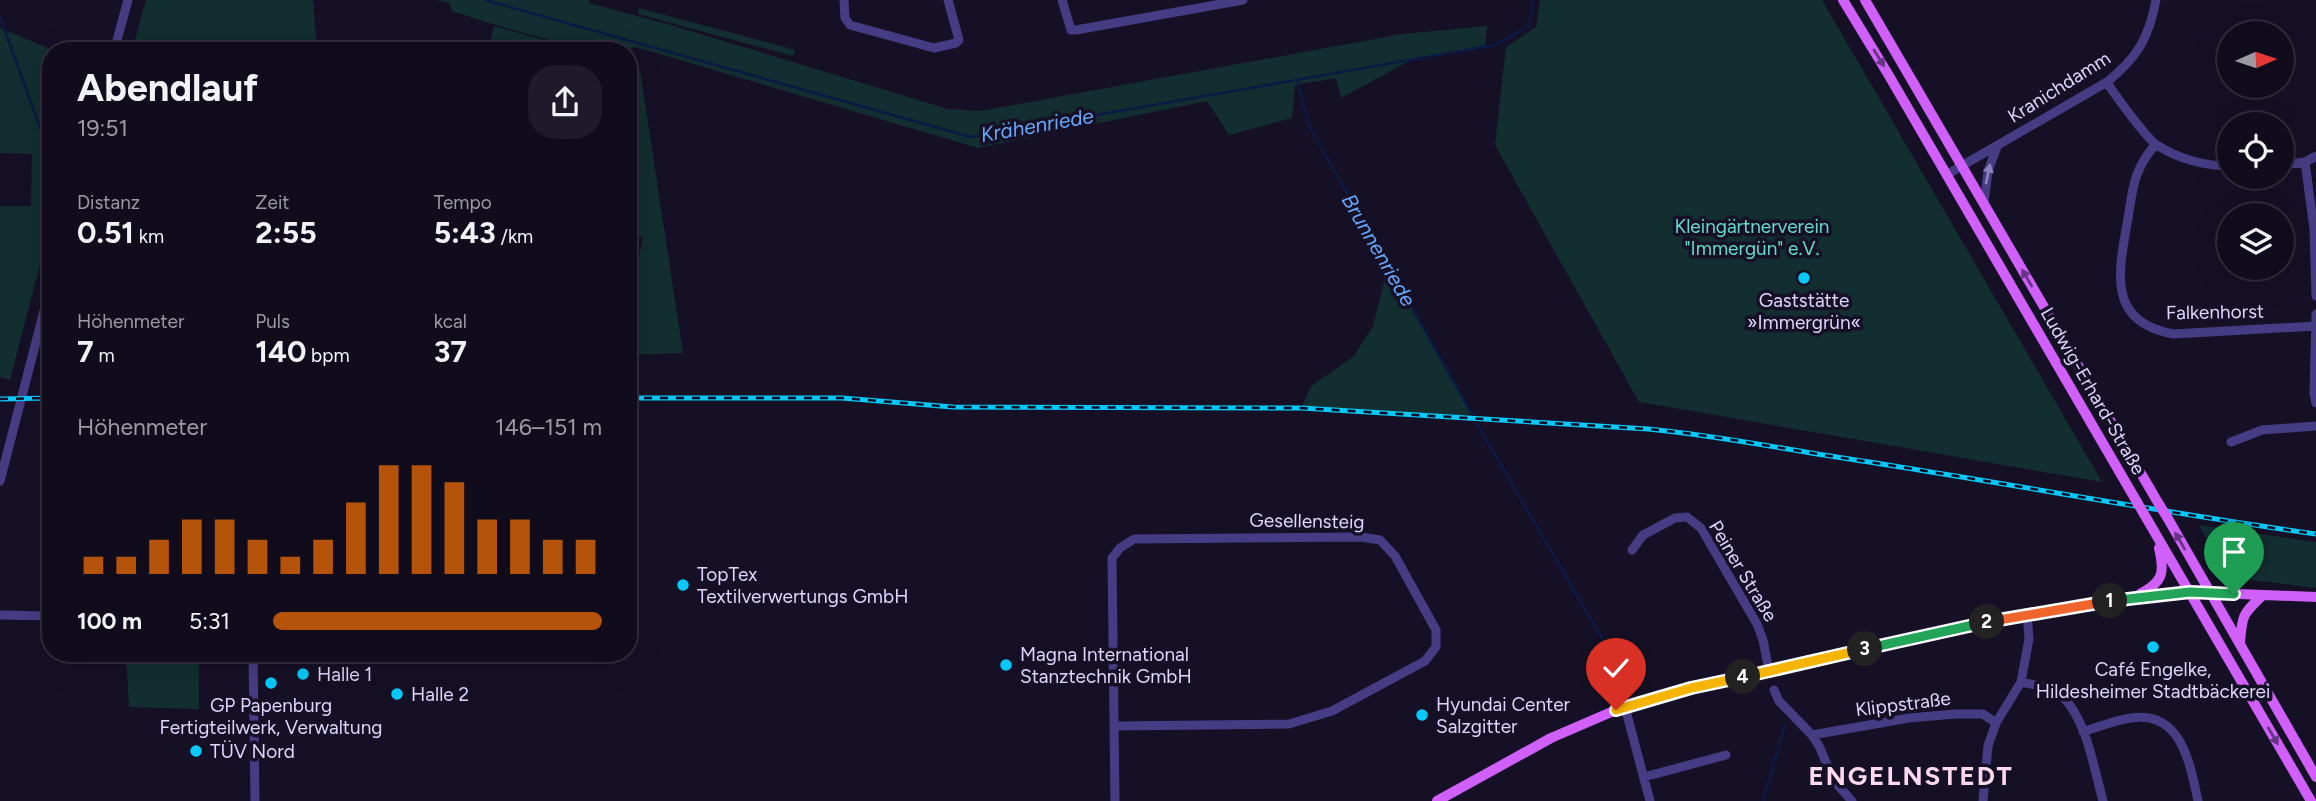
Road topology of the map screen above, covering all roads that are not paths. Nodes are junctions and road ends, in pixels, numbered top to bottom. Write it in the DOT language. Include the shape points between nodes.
graph roads {
  1 [pos="128,0"];
  2 [pos="845,0"];
  3 [pos="948,0"];
  4 [pos="1062,0"];
  5 [pos="1182,0"];
  6 [pos="1243,0"];
  7 [pos="1843,0"];
  8 [pos="1865,0"];
  9 [pos="2156,0"];
  10 [pos="1184,10"];
  11 [pos="116,42"];
  12 [pos="2107,82"];
  13 [pos="2155,145"];
  14 [pos="1997,146"];
  15 [pos="2316,156"];
  16 [pos="2305,162"];
  17 [pos="2294,163"];
  18 [pos="1962,165"];
  19 [pos="2217,166"];
  20 [pos="1946,175"];
  21 [pos="1984,203"];
  22 [pos="2316,296"];
  23 [pos="2316,314"];
  24 [pos="42,320"];
  25 [pos="2316,326"];
  26 [pos="2316,403"];
  27 [pos="2316,426"];
  28 [pos="2231,442"];
  29 [pos="0,481"];
  30 [pos="2156,535"];
  31 [pos="1632,550"];
  32 [pos="2190,592"];
  33 [pos="2211,593"];
  34 [pos="2263,595"];
  35 [pos="2134,597"];
  36 [pos="2316,597"];
  37 [pos="2028,613"];
  38 [pos="0,615"];
  39 [pos="42,616"];
  40 [pos="2240,643"];
  41 [pos="253,662"];
  42 [pos="1769,671"];
  43 [pos="2021,682"];
  44 [pos="1774,690"];
  45 [pos="1625,707"];
  46 [pos="1996,723"];
  47 [pos="1115,726"];
  48 [pos="2083,732"];
  49 [pos="1812,735"];
  50 [pos="1726,755"];
  51 [pos="2316,776"];
  52 [pos="1644,777"];
  53 [pos="255,801"];
  54 [pos="1115,801"];
  55 [pos="1437,801"];
  56 [pos="1650,801"];
  57 [pos="1852,801"];
  58 [pos="1983,801"];
  59 [pos="2103,801"];
  60 [pos="2199,801"];
  61 [pos="2311,801"];
  1 -- 11 [label="street"];
  2 -- 3 [label="street" via="845,18 850,25 934,48 959,40"];
  4 -- 10 [label="street" via="1071,30"];
  5 -- 10 [label="street"];
  6 -- 10 [label="street"];
  7 -- 20 [label="main road, Ludwig-Erhard-Straße, one-way"];
  8 -- 18 [label="main road, Ludwig-Erhard-Straße"];
  9 -- 12 [label="street, Kranichdamm" via="2152,24 2133,58"];
  12 -- 13 [label="street"];
  12 -- 14 [label="street, Kranichdamm"];
  13 -- 19 [label="street" via="2188,160"];
  13 -- 25 [label="street, Falkenhorst" via="2134,180 2120,267 2120,287 2134,315 2155,331 2173,334"];
  14 -- 18 [label="street, Kranichdamm"];
  21 -- 14 [label="street, one-way"];
  15 -- 16 [label="street"];
  16 -- 17 [label="street"];
  16 -- 22 [label="street"];
  18 -- 20 [label="street, Kranichdamm"];
  18 -- 21 [label="main road, Ludwig-Erhard-Straße"];
  20 -- 30 [label="main road, Ludwig-Erhard-Straße, bridge"];
  33 -- 21 [label="main road, Ludwig-Erhard-Straße, one-way, bridge"];
  23 -- 25 [label="street"];
  24 -- 29 [label="street"];
  25 -- 26 [label="street"];
  27 -- 28 [label="street" via="2262,430"];
  30 -- 32 [label="main road, Ludwig-Erhard-Straße"];
  30 -- 35 [label="main road" via="2162,576"];
  31 -- 42 [label="street, Peiner Straße" via="1643,535 1675,518 1686,517 1701,528 1757,624"];
  32 -- 33 [label="main road"];
  32 -- 35 [label="main road"];
  32 -- 61 [label="main road, Ludwig-Erhard-Straße, one-way"];
  33 -- 34 [label="main road"];
  33 -- 40 [label="main road, Ludwig-Erhard-Straße"];
  34 -- 36 [label="main road"];
  34 -- 40 [label="main road" via="2246,610"];
  35 -- 37 [label="main road"];
  37 -- 42 [label="main road"];
  37 -- 43 [label="street" via="2029,639"];
  38 -- 39 [label="street"];
  40 -- 51 [label="main road, Ludwig-Erhard-Straße"];
  41 -- 53 [label="street"];
  42 -- 45 [label="main road"];
  43 -- 46 [label="street"];
  43 -- 48 [label="street" via="2062,696"];
  44 -- 49 [label="street"];
  45 -- 52 [label="street"];
  45 -- 55 [label="main road" via="1551,738"];
  46 -- 49 [label="street, Klippstraße" via="1983,714 1932,716"];
  46 -- 58 [label="street"];
  47 -- 47 [label="street, Gesellensteig" via="1112,558 1134,539 1380,540 1395,556 1436,630 1436,647 1425,661 1332,711 1289,723"];
  47 -- 54 [label="street, Gesellensteig"];
  48 -- 59 [label="street"];
  48 -- 60 [label="street" via="2130,718 2162,721 2185,753"];
  49 -- 57 [label="street" via="1834,781"];
  50 -- 52 [label="street"];
  52 -- 56 [label="street"];
}
